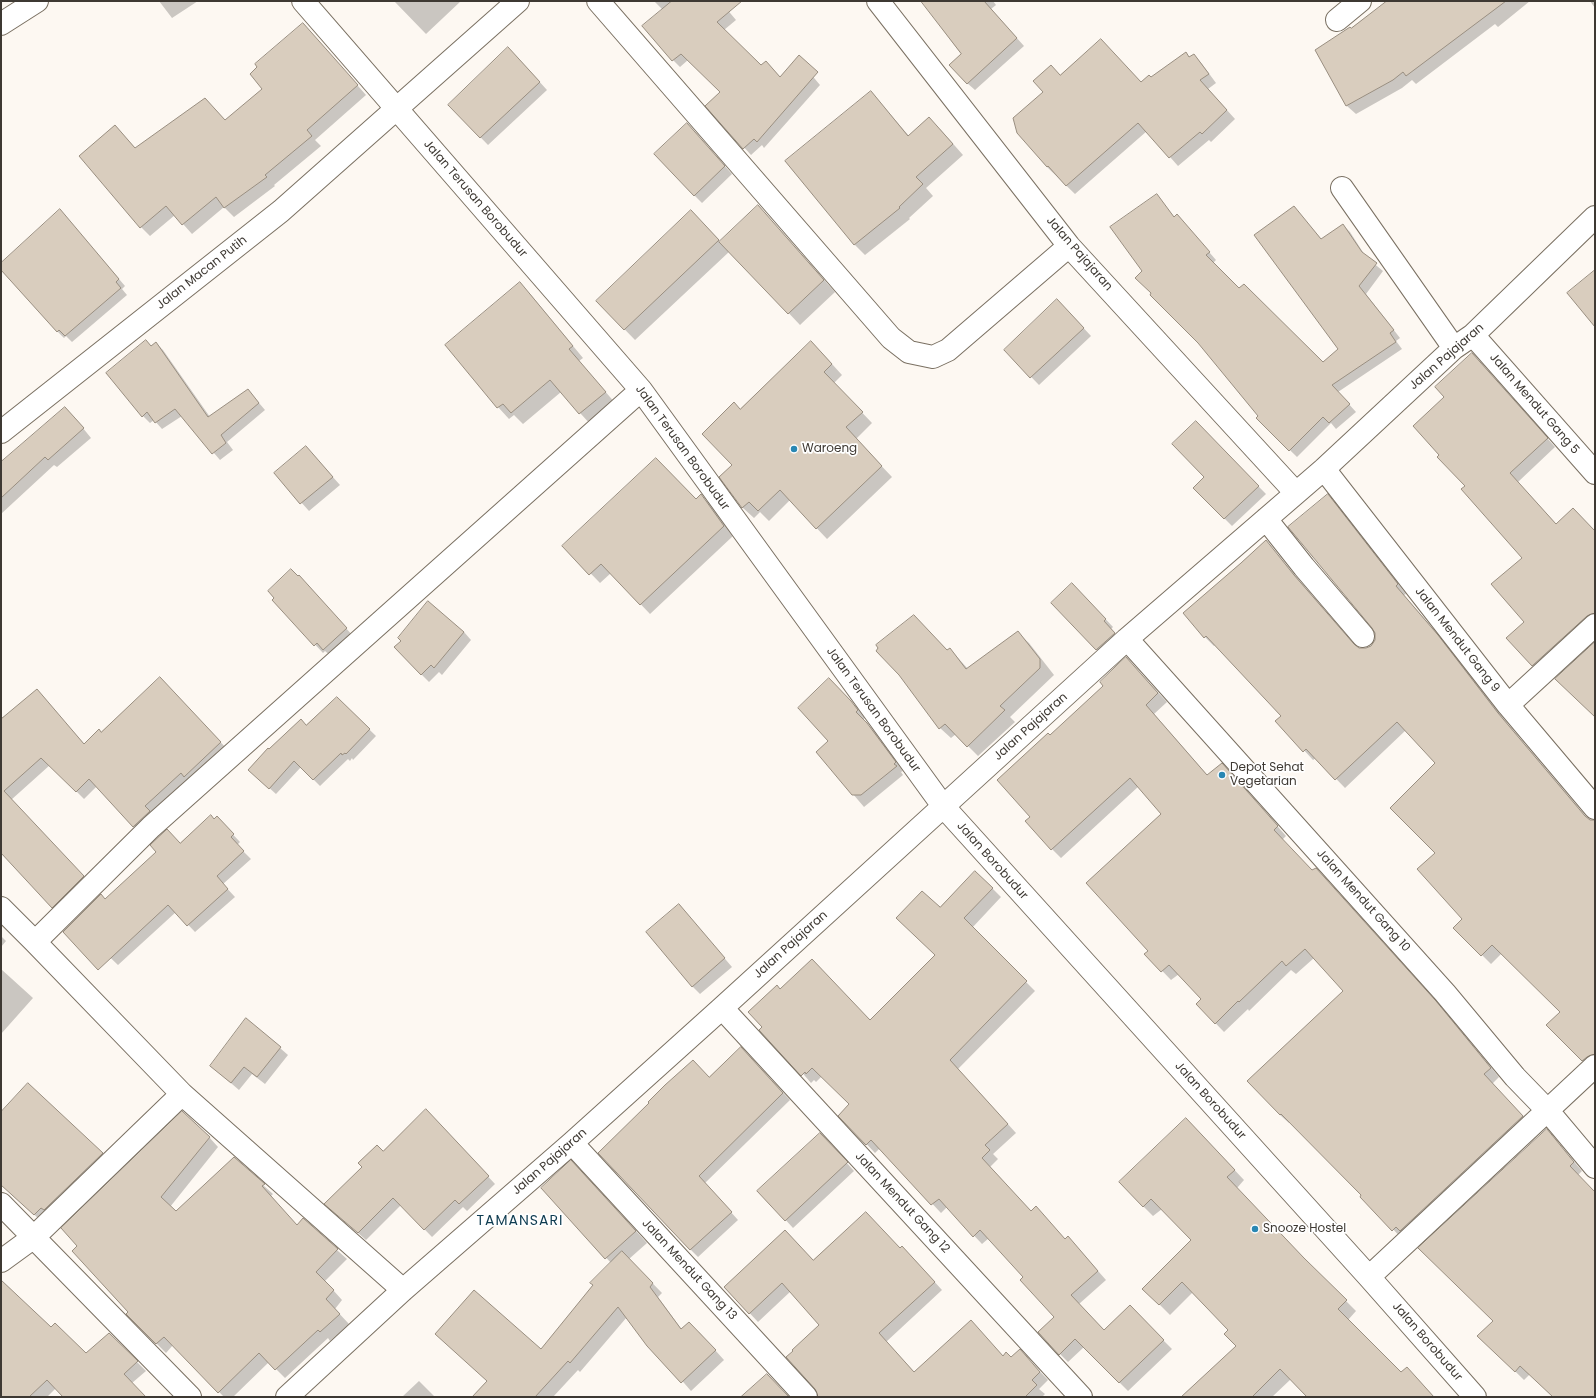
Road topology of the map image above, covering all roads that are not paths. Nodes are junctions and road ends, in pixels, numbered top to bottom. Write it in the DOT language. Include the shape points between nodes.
graph roads {
  1 [pos="37,1"];
  2 [pos="303,1"];
  3 [pos="518,1"];
  4 [pos="598,1"];
  5 [pos="878,1"];
  6 [pos="1360,1"];
  7 [pos="1337,20"];
  8 [pos="1,24"];
  9 [pos="397,109"];
  10 [pos="1342,188"];
  11 [pos="1595,217"];
  12 [pos="1069,246"];
  13 [pos="1473,335"];
  14 [pos="1454,348"];
  15 [pos="641,390"];
  16 [pos="1,432"];
  17 [pos="1324,469"];
  18 [pos="1595,473"];
  19 [pos="1296,493"];
  20 [pos="1266,519"];
  21 [pos="1595,625"];
  22 [pos="1363,636"];
  23 [pos="1127,639"];
  24 [pos="1508,705"];
  25 [pos="943,806"];
  26 [pos="1595,808"];
  27 [pos="1,908"];
  28 [pos="35,942"];
  29 [pos="722,1008"];
  30 [pos="1595,1066"];
  31 [pos="182,1094"];
  32 [pos="1548,1111"];
  33 [pos="572,1143"];
  34 [pos="1595,1167"];
  35 [pos="1,1204"];
  36 [pos="34,1237"];
  37 [pos="1,1262"];
  38 [pos="1370,1277"];
  39 [pos="403,1290"];
  40 [pos="190,1397"];
  41 [pos="287,1397"];
  42 [pos="806,1397"];
  43 [pos="1081,1397"];
  44 [pos="1475,1397"];
  1 -- 8 [label="street"];
  2 -- 9 [label="street, Jalan Terusan Borobudur"];
  3 -- 9 [label="street, Jalan Macan Putih"];
  4 -- 12 [label="street" via="891,338 909,352 933,357 948,350"];
  5 -- 12 [label="street, Jalan Pajajaran"];
  6 -- 7 [label="street"];
  9 -- 15 [label="street, Jalan Terusan Borobudur"];
  9 -- 16 [label="street, Jalan Macan Putih" via="281,211"];
  10 -- 14 [label="street"];
  11 -- 13 [label="street, Jalan Pajajaran"];
  12 -- 19 [label="street, Jalan Pajajaran"];
  13 -- 14 [label="street, Jalan Pajajaran"];
  13 -- 18 [label="street, Jalan Mendut Gang 5"];
  14 -- 17 [label="street, Jalan Pajajaran"];
  15 -- 25 [label="street, Jalan Terusan Borobudur"];
  15 -- 28 [label="street" via="151,827"];
  17 -- 19 [label="street, Jalan Pajajaran"];
  17 -- 24 [label="street, Jalan Mendut Gang 9"];
  19 -- 20 [label="street, Jalan Pajajaran"];
  20 -- 22 [label="street"];
  20 -- 23 [label="street, Jalan Pajajaran"];
  21 -- 24 [label="street"];
  23 -- 25 [label="street, Jalan Pajajaran"];
  23 -- 32 [label="street, Jalan Mendut Gang 10"];
  24 -- 26 [label="street, Jalan Mendut Gang 9"];
  25 -- 29 [label="street, Jalan Pajajaran"];
  25 -- 38 [label="street, Jalan Borobudur"];
  27 -- 28 [label="street"];
  28 -- 31 [label="street"];
  29 -- 33 [label="street, Jalan Pajajaran"];
  29 -- 43 [label="street, Jalan Mendut Gang 12"];
  30 -- 32 [label="street"];
  31 -- 36 [label="street"];
  31 -- 39 [label="street"];
  32 -- 34 [label="street, Jalan Mendut Gang 10"];
  32 -- 38 [label="street"];
  33 -- 39 [label="street, Jalan Pajajaran"];
  33 -- 42 [label="street, Jalan Mendut Gang 13"];
  35 -- 36 [label="street"];
  36 -- 37 [label="street"];
  36 -- 40 [label="street"];
  38 -- 44 [label="street, Jalan Borobudur"];
  39 -- 41 [label="street, Jalan Pajajaran"];
}
